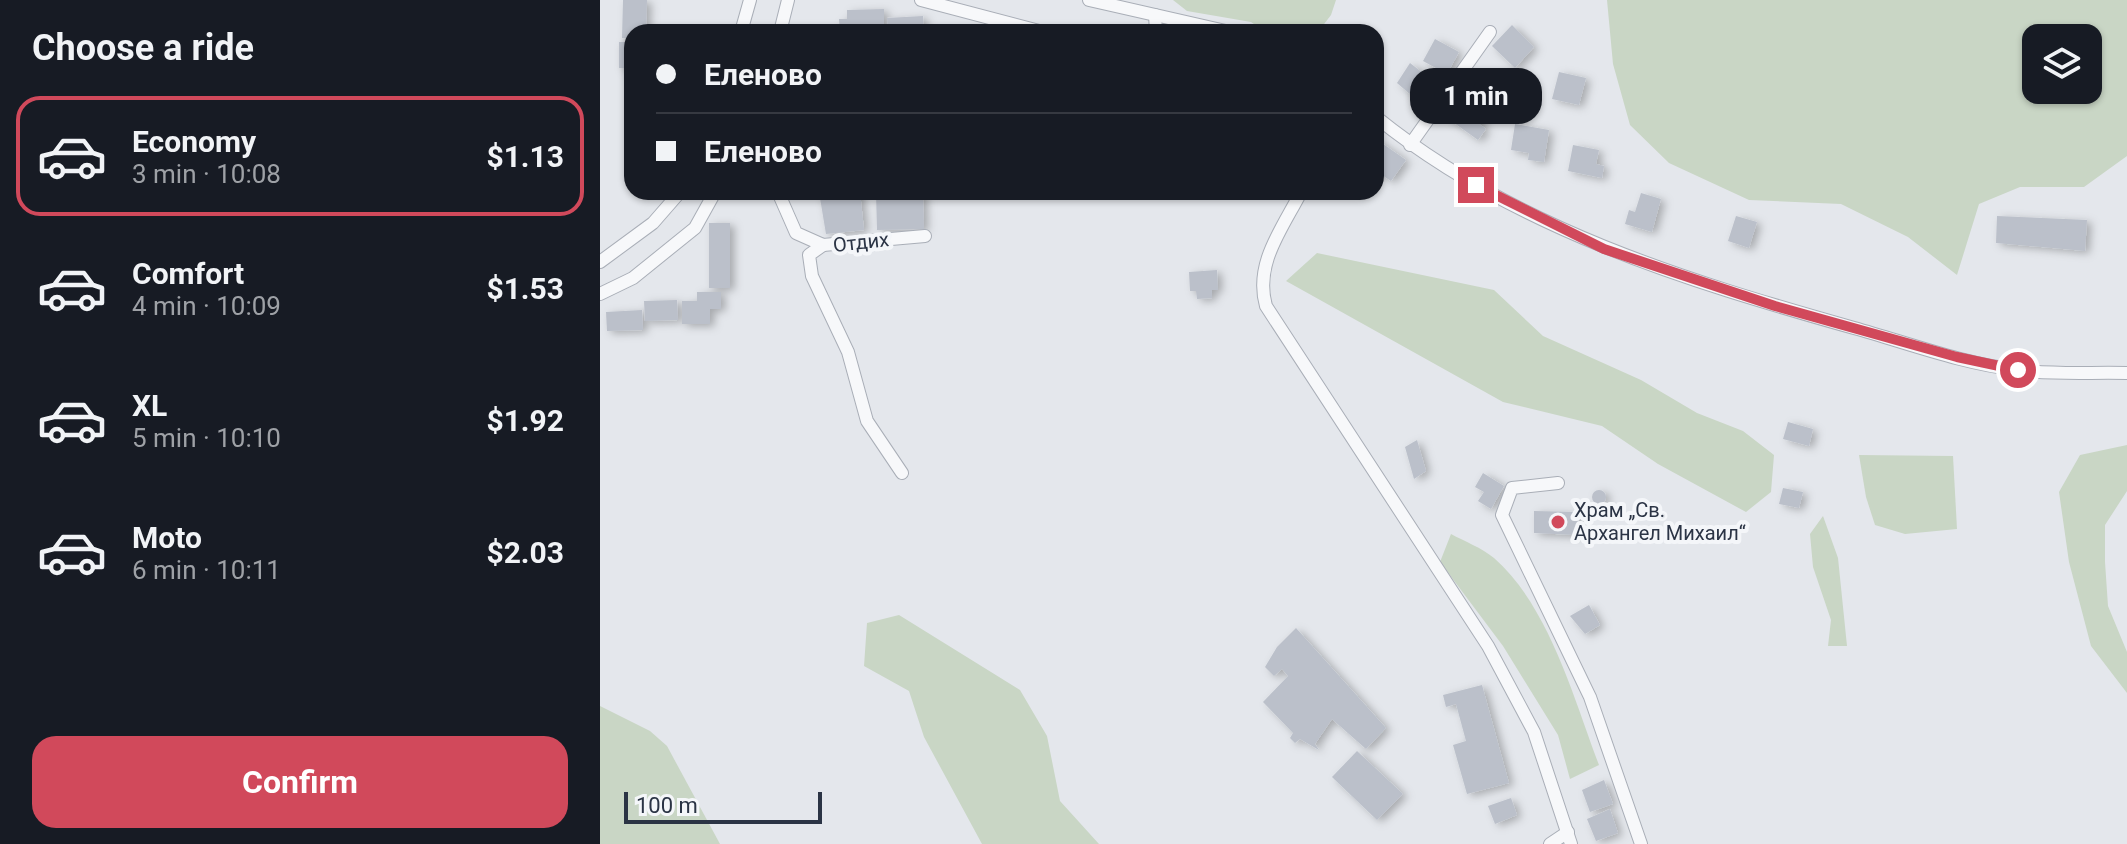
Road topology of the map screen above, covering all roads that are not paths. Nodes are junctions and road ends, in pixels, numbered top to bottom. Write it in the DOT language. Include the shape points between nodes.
graph roads {
  1 [pos="750,0"];
  2 [pos="788,0"];
  3 [pos="921,0"];
  4 [pos="1089,0"];
  5 [pos="1155,15"];
  6 [pos="743,24"];
  7 [pos="782,24"];
  8 [pos="1012,24"];
  9 [pos="1156,24"];
  10 [pos="1195,24"];
  11 [pos="1490,32"];
  12 [pos="1384,124"];
  13 [pos="1410,145"];
  14 [pos="673,200"];
  15 [pos="711,200"];
  16 [pos="782,200"];
  17 [pos="1297,200"];
  18 [pos="925,236"];
  19 [pos="823,245"];
  20 [pos="600,262"];
  21 [pos="600,294"];
  22 [pos="2127,373"];
  23 [pos="902,473"];
  24 [pos="1558,483"];
  25 [pos="1569,838"];
  26 [pos="1550,844"];
  27 [pos="1641,844"];
  1 -- 6 [label="street"];
  2 -- 7 [label="street"];
  3 -- 8 [label="street"];
  4 -- 5 [label="street"];
  5 -- 9 [label="street"];
  5 -- 10 [label="street"];
  11 -- 13 [label="street"];
  12 -- 13 [label="street"];
  13 -- 22 [label="street" via="1476,185 1604,249 1775,306 2018,370"];
  14 -- 20 [label="street" via="653,223"];
  15 -- 21 [label="street" via="695,228 633,278"];
  16 -- 19 [label="street, Отдих" via="796,233"];
  17 -- 25 [label="street" via="1263,265 1260,287 1266,306 1488,646 1534,732"];
  18 -- 19 [label="street, Отдих"];
  19 -- 23 [label="street" via="809,255 812,276 848,352 867,421"];
  24 -- 27 [label="street" via="1512,488 1502,515 1590,697"];
  25 -- 26 [label="street"];
}
